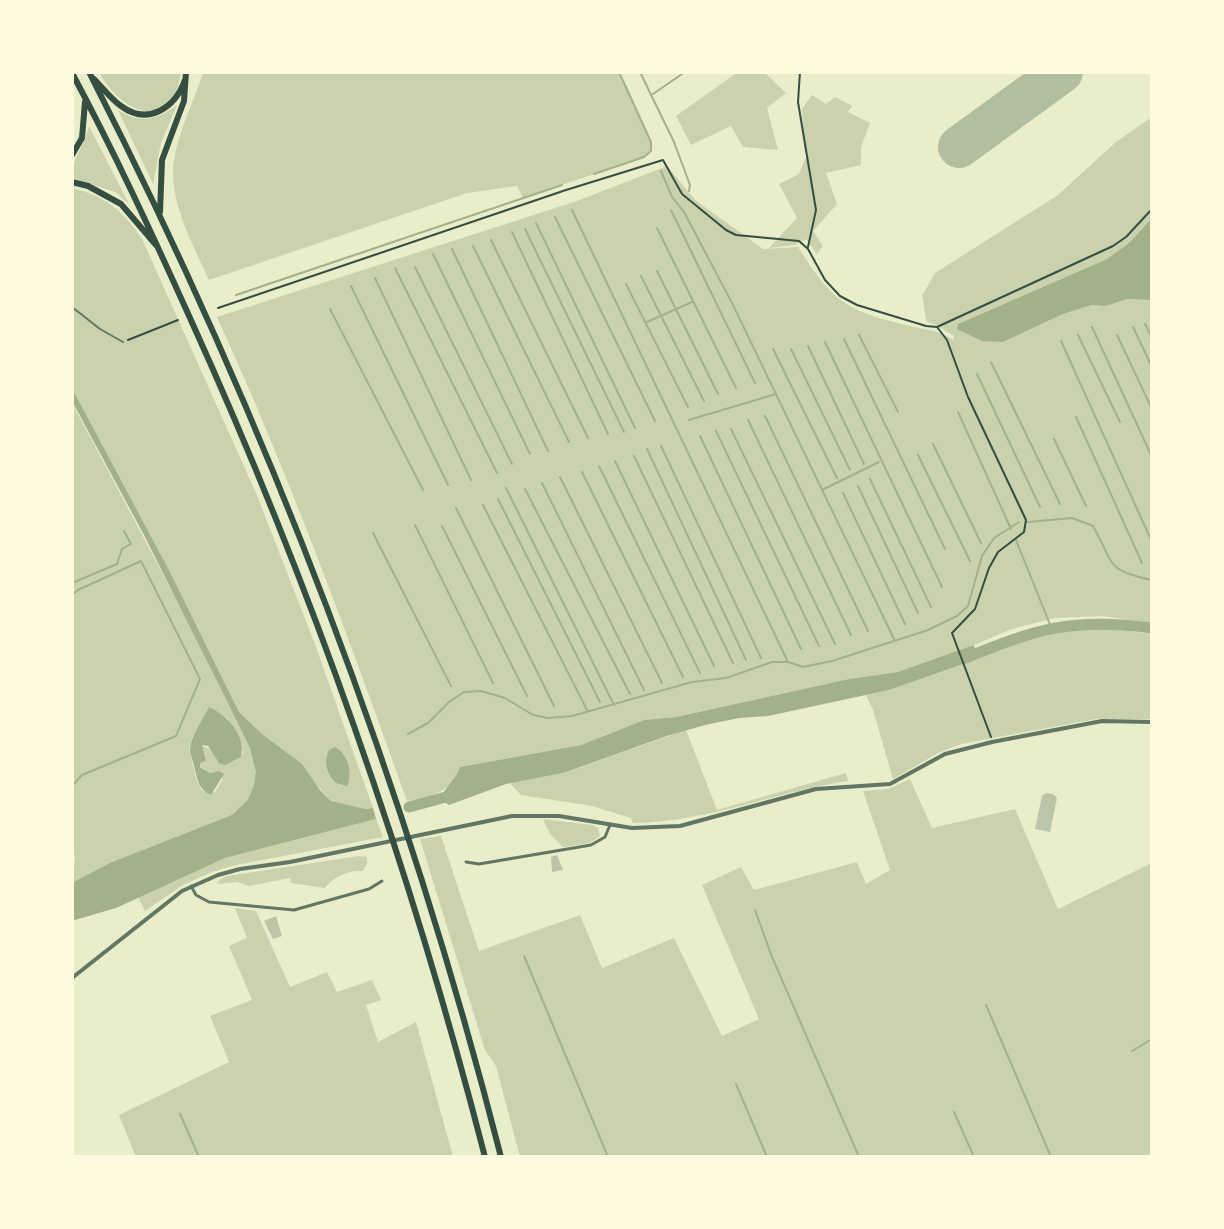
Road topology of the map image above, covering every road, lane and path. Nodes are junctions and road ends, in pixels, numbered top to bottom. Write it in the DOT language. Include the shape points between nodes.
graph roads {
  1 [pos="800,72"];
  2 [pos="72,73"];
  3 [pos="89,74"];
  4 [pos="186,74"];
  5 [pos="85,98"];
  6 [pos="72,155"];
  7 [pos="72,182"];
  8 [pos="1152,209"];
  9 [pos="160,216"];
  10 [pos="158,248"];
  11 [pos="808,249"];
  12 [pos="72,307"];
  13 [pos="218,308"];
  14 [pos="178,320"];
  15 [pos="937,327"];
  16 [pos="123,342"];
  17 [pos="1152,722"];
  18 [pos="992,742"];
  19 [pos="610,825"];
  20 [pos="466,862"];
  21 [pos="382,881"];
  22 [pos="191,886"];
  23 [pos="72,978"];
  24 [pos="485,1157"];
  25 [pos="501,1157"];
  1 -- 11 [label="path" via="798,102 816,210"];
  2 -- 5 [label="highway"];
  3 -- 4 [label="highway" via="122,106 145,115 174,102"];
  3 -- 9 [label="highway"];
  4 -- 9 [label="highway" via="184,101 162,160"];
  5 -- 6 [label="highway" via="82,138"];
  5 -- 10 [label="highway"];
  7 -- 10 [label="highway" via="121,204"];
  8 -- 15 [label="path" via="1113,246"];
  9 -- 25 [label="highway" via="240,392 357,688 408,832"];
  10 -- 24 [label="highway" via="265,491 339,684 427,946"];
  11 -- 13 [label="path" via="791,239 726,230 682,194 663,160"];
  11 -- 15 [label="path" via="833,291 847,301"];
  12 -- 16 [label="lane"];
  14 -- 16 [label="path"];
  15 -- 18 [label="path" via="1026,520 1024,532 998,552 975,609 952,637"];
  17 -- 18 [label="street" via="1102,721"];
  18 -- 19 [label="street" via="945,754 890,784 816,789 680,826"];
  19 -- 20 [label="street" via="605,837 591,845"];
  19 -- 22 [label="street" via="525,815 240,869"];
  21 -- 22 [label="street" via="294,910 209,902"];
  22 -- 23 [label="street"];
}
